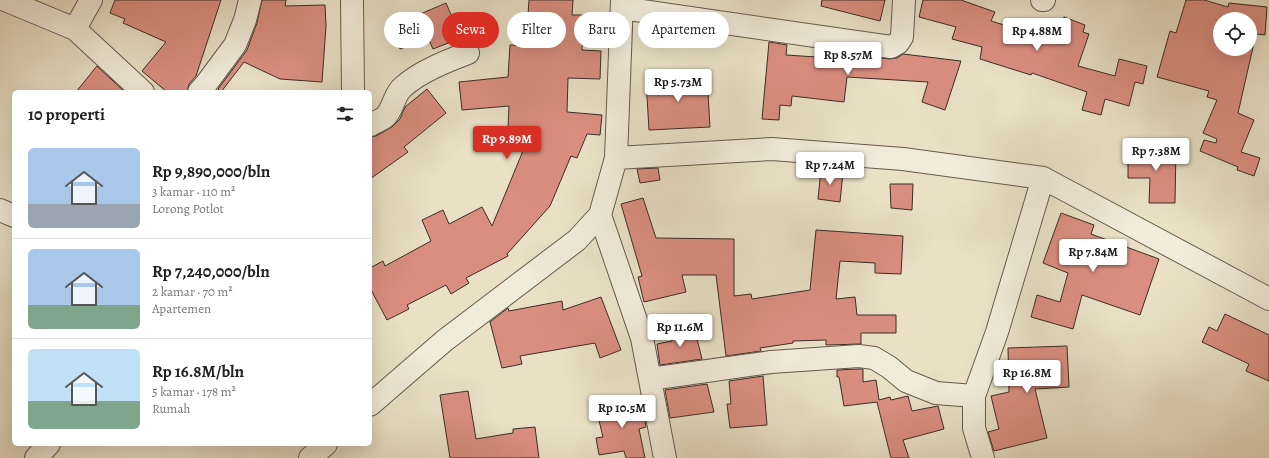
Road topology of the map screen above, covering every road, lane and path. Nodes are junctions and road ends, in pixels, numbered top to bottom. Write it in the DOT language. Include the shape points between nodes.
graph roads {
  1 [pos="4,0"];
  2 [pos="91,0"];
  3 [pos="250,0"];
  4 [pos="352,0"];
  5 [pos="904,0"];
  6 [pos="622,4"];
  7 [pos="75,30"];
  8 [pos="468,53"];
  9 [pos="141,90"];
  10 [pos="200,90"];
  11 [pos="353,90"];
  12 [pos="372,124"];
  13 [pos="616,158"];
  14 [pos="1043,178"];
  15 [pos="0,210"];
  16 [pos="12,215"];
  17 [pos="600,215"];
  18 [pos="1269,299"];
  19 [pos="650,379"];
  20 [pos="974,396"];
  21 [pos="372,404"];
  22 [pos="47,446"];
  23 [pos="324,446"];
  24 [pos="36,458"];
  25 [pos="310,458"];
  26 [pos="665,458"];
  27 [pos="983,458"];
  1 -- 7 [label="street"];
  2 -- 7 [label="street"];
  3 -- 10 [label="street" via="235,45"];
  4 -- 11 [label="street"];
  5 -- 6 [label="street" via="902,37 898,43 890,46"];
  6 -- 13 [label="street"];
  7 -- 9 [label="street"];
  8 -- 12 [label="street" via="425,72 403,86 385,116"];
  13 -- 14 [label="street" via="772,149 903,159"];
  13 -- 17 [label="street"];
  14 -- 18 [label="street"];
  14 -- 20 [label="street" via="998,332"];
  15 -- 16 [label="street"];
  17 -- 19 [label="street" via="642,338"];
  17 -- 21 [label="street" via="577,240 444,341"];
  19 -- 20 [label="street" via="771,362 859,356 874,358 906,381 936,393"];
  19 -- 26 [label="street"];
  20 -- 27 [label="street" via="974,428"];
  22 -- 24 [label="street"];
  23 -- 25 [label="street"];
}
